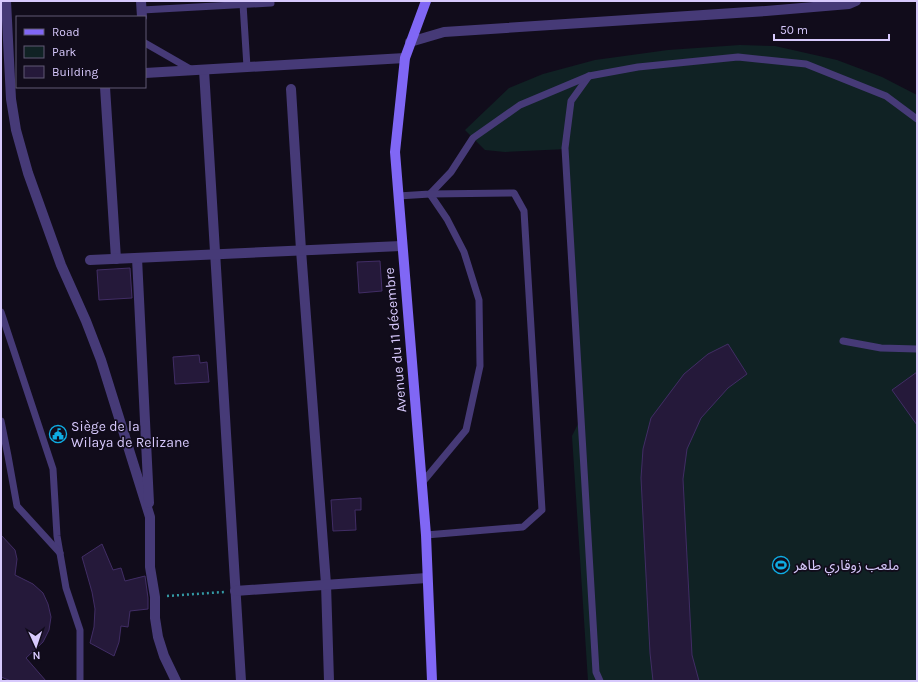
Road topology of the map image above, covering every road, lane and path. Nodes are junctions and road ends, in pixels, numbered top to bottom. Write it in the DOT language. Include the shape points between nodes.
graph roads {
  1 [pos="6,1"];
  2 [pos="426,1"];
  3 [pos="856,1"];
  4 [pos="271,2"];
  5 [pos="243,4"];
  6 [pos="142,9"];
  7 [pos="410,42"];
  8 [pos="146,43"];
  9 [pos="405,58"];
  10 [pos="247,67"];
  11 [pos="192,70"];
  12 [pos="204,70"];
  13 [pos="146,73"];
  14 [pos="589,76"];
  15 [pos="105,88"];
  16 [pos="291,89"];
  17 [pos="917,119"];
  18 [pos="430,194"];
  19 [pos="398,196"];
  20 [pos="401,246"];
  21 [pos="301,250"];
  22 [pos="215,254"];
  23 [pos="137,258"];
  24 [pos="116,259"];
  25 [pos="90,260"];
  26 [pos="1,312"];
  27 [pos="844,341"];
  28 [pos="917,349"];
  29 [pos="1,421"];
  30 [pos="421,484"];
  31 [pos="150,517"];
  32 [pos="426,535"];
  33 [pos="60,553"];
  34 [pos="427,578"];
  35 [pos="326,584"];
  36 [pos="235,591"];
  37 [pos="155,597"];
  38 [pos="80,681"];
  39 [pos="176,681"];
  40 [pos="241,681"];
  41 [pos="329,681"];
  42 [pos="432,681"];
  43 [pos="600,681"];
  1 -- 31 [label="street" via="11,99 16,130 60,265 101,360"];
  2 -- 7 [label="street, Avenue du 11 décembre"];
  3 -- 7 [label="street" via="849,4 766,11 444,32"];
  4 -- 5 [label="lane"];
  5 -- 6 [label="lane"];
  5 -- 10 [label="lane"];
  7 -- 9 [label="street, Avenue du 11 décembre"];
  8 -- 11 [label="lane"];
  9 -- 10 [label="street"];
  9 -- 19 [label="street, Avenue du 11 décembre" via="395,152"];
  10 -- 12 [label="street"];
  11 -- 12 [label="street"];
  11 -- 13 [label="street"];
  12 -- 22 [label="street"];
  14 -- 17 [label="lane" via="638,67 738,57 806,64 886,96"];
  14 -- 18 [label="lane" via="520,105 473,138 451,172"];
  14 -- 43 [label="lane" via="571,101 565,148 596,672"];
  15 -- 24 [label="street"];
  16 -- 21 [label="street"];
  18 -- 19 [label="lane"];
  18 -- 30 [label="lane" via="447,218 464,252 479,300 480,366 466,430"];
  18 -- 32 [label="lane" via="514,193 524,211 542,510 522,527"];
  19 -- 20 [label="street, Avenue du 11 décembre"];
  20 -- 21 [label="street"];
  20 -- 30 [label="street, Avenue du 11 décembre"];
  21 -- 22 [label="street"];
  21 -- 35 [label="street"];
  22 -- 23 [label="street"];
  22 -- 36 [label="street"];
  23 -- 24 [label="street"];
  23 -- 31 [label="street"];
  24 -- 25 [label="street"];
  26 -- 33 [label="lane" via="53,469"];
  27 -- 28 [label="lane" via="881,348"];
  29 -- 33 [label="lane" via="17,506"];
  30 -- 32 [label="street, Avenue du 11 décembre"];
  31 -- 37 [label="street" via="150,567"];
  32 -- 34 [label="street, Avenue du 11 décembre"];
  33 -- 38 [label="lane" via="66,588 80,630"];
  34 -- 35 [label="street"];
  34 -- 42 [label="street, Avenue du 11 décembre"];
  35 -- 36 [label="street"];
  35 -- 41 [label="street"];
  36 -- 37 [label="path"];
  36 -- 40 [label="street"];
  37 -- 39 [label="street" via="158,637"];
}
